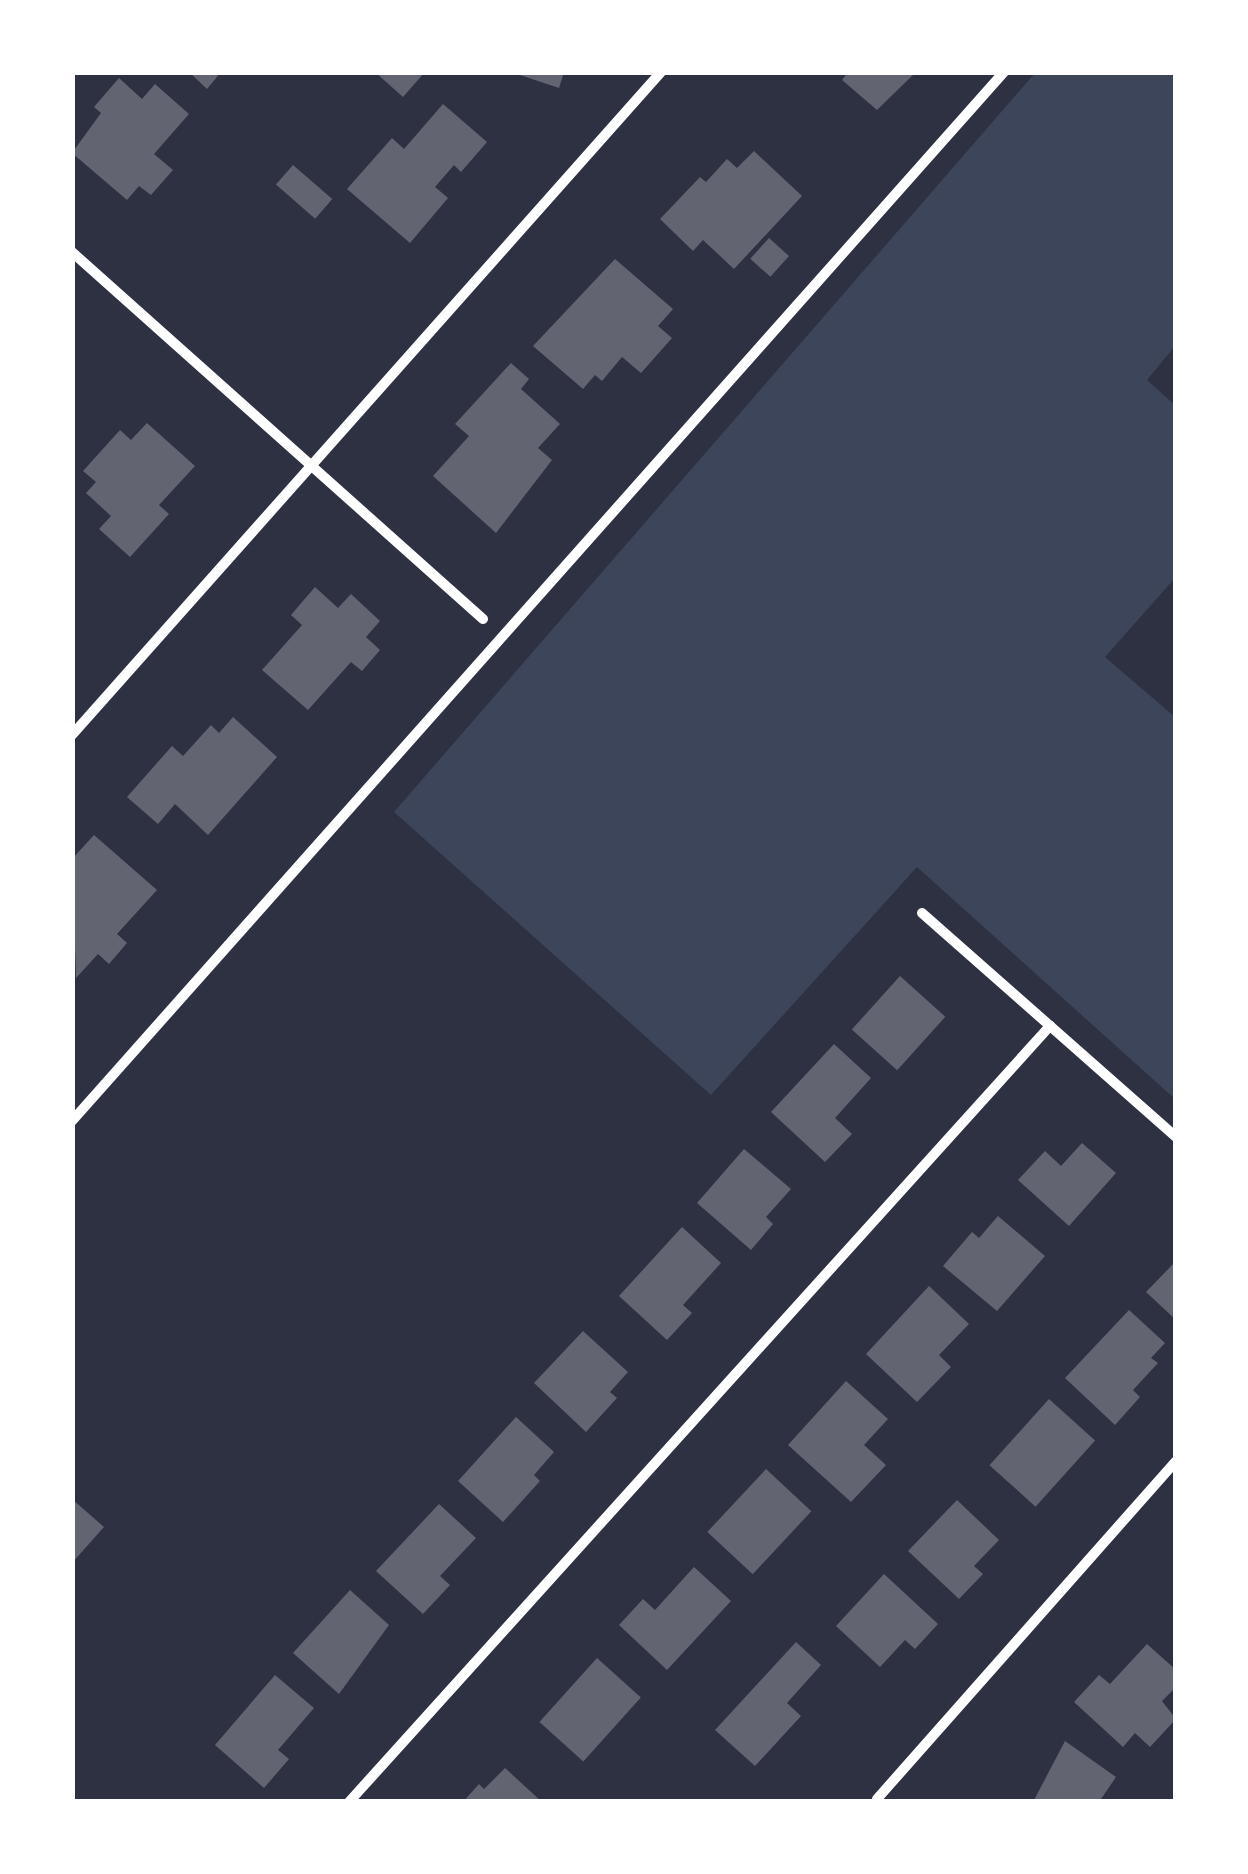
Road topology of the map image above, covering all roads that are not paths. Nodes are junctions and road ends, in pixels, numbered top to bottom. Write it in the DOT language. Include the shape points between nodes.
graph roads {
  1 [pos="661,72"];
  2 [pos="1004,72"];
  3 [pos="72,252"];
  4 [pos="314,462"];
  5 [pos="483,618"];
  6 [pos="72,735"];
  7 [pos="922,913"];
  8 [pos="1050,1026"];
  9 [pos="72,1121"];
  10 [pos="1176,1137"];
  11 [pos="1176,1461"];
  12 [pos="876,1798"];
  13 [pos="349,1802"];
  1 -- 4 [label="street"];
  2 -- 9 [label="street"];
  3 -- 4 [label="street"];
  4 -- 5 [label="street"];
  4 -- 6 [label="street"];
  7 -- 8 [label="street"];
  8 -- 10 [label="street"];
  8 -- 13 [label="street"];
  11 -- 12 [label="street"];
}
